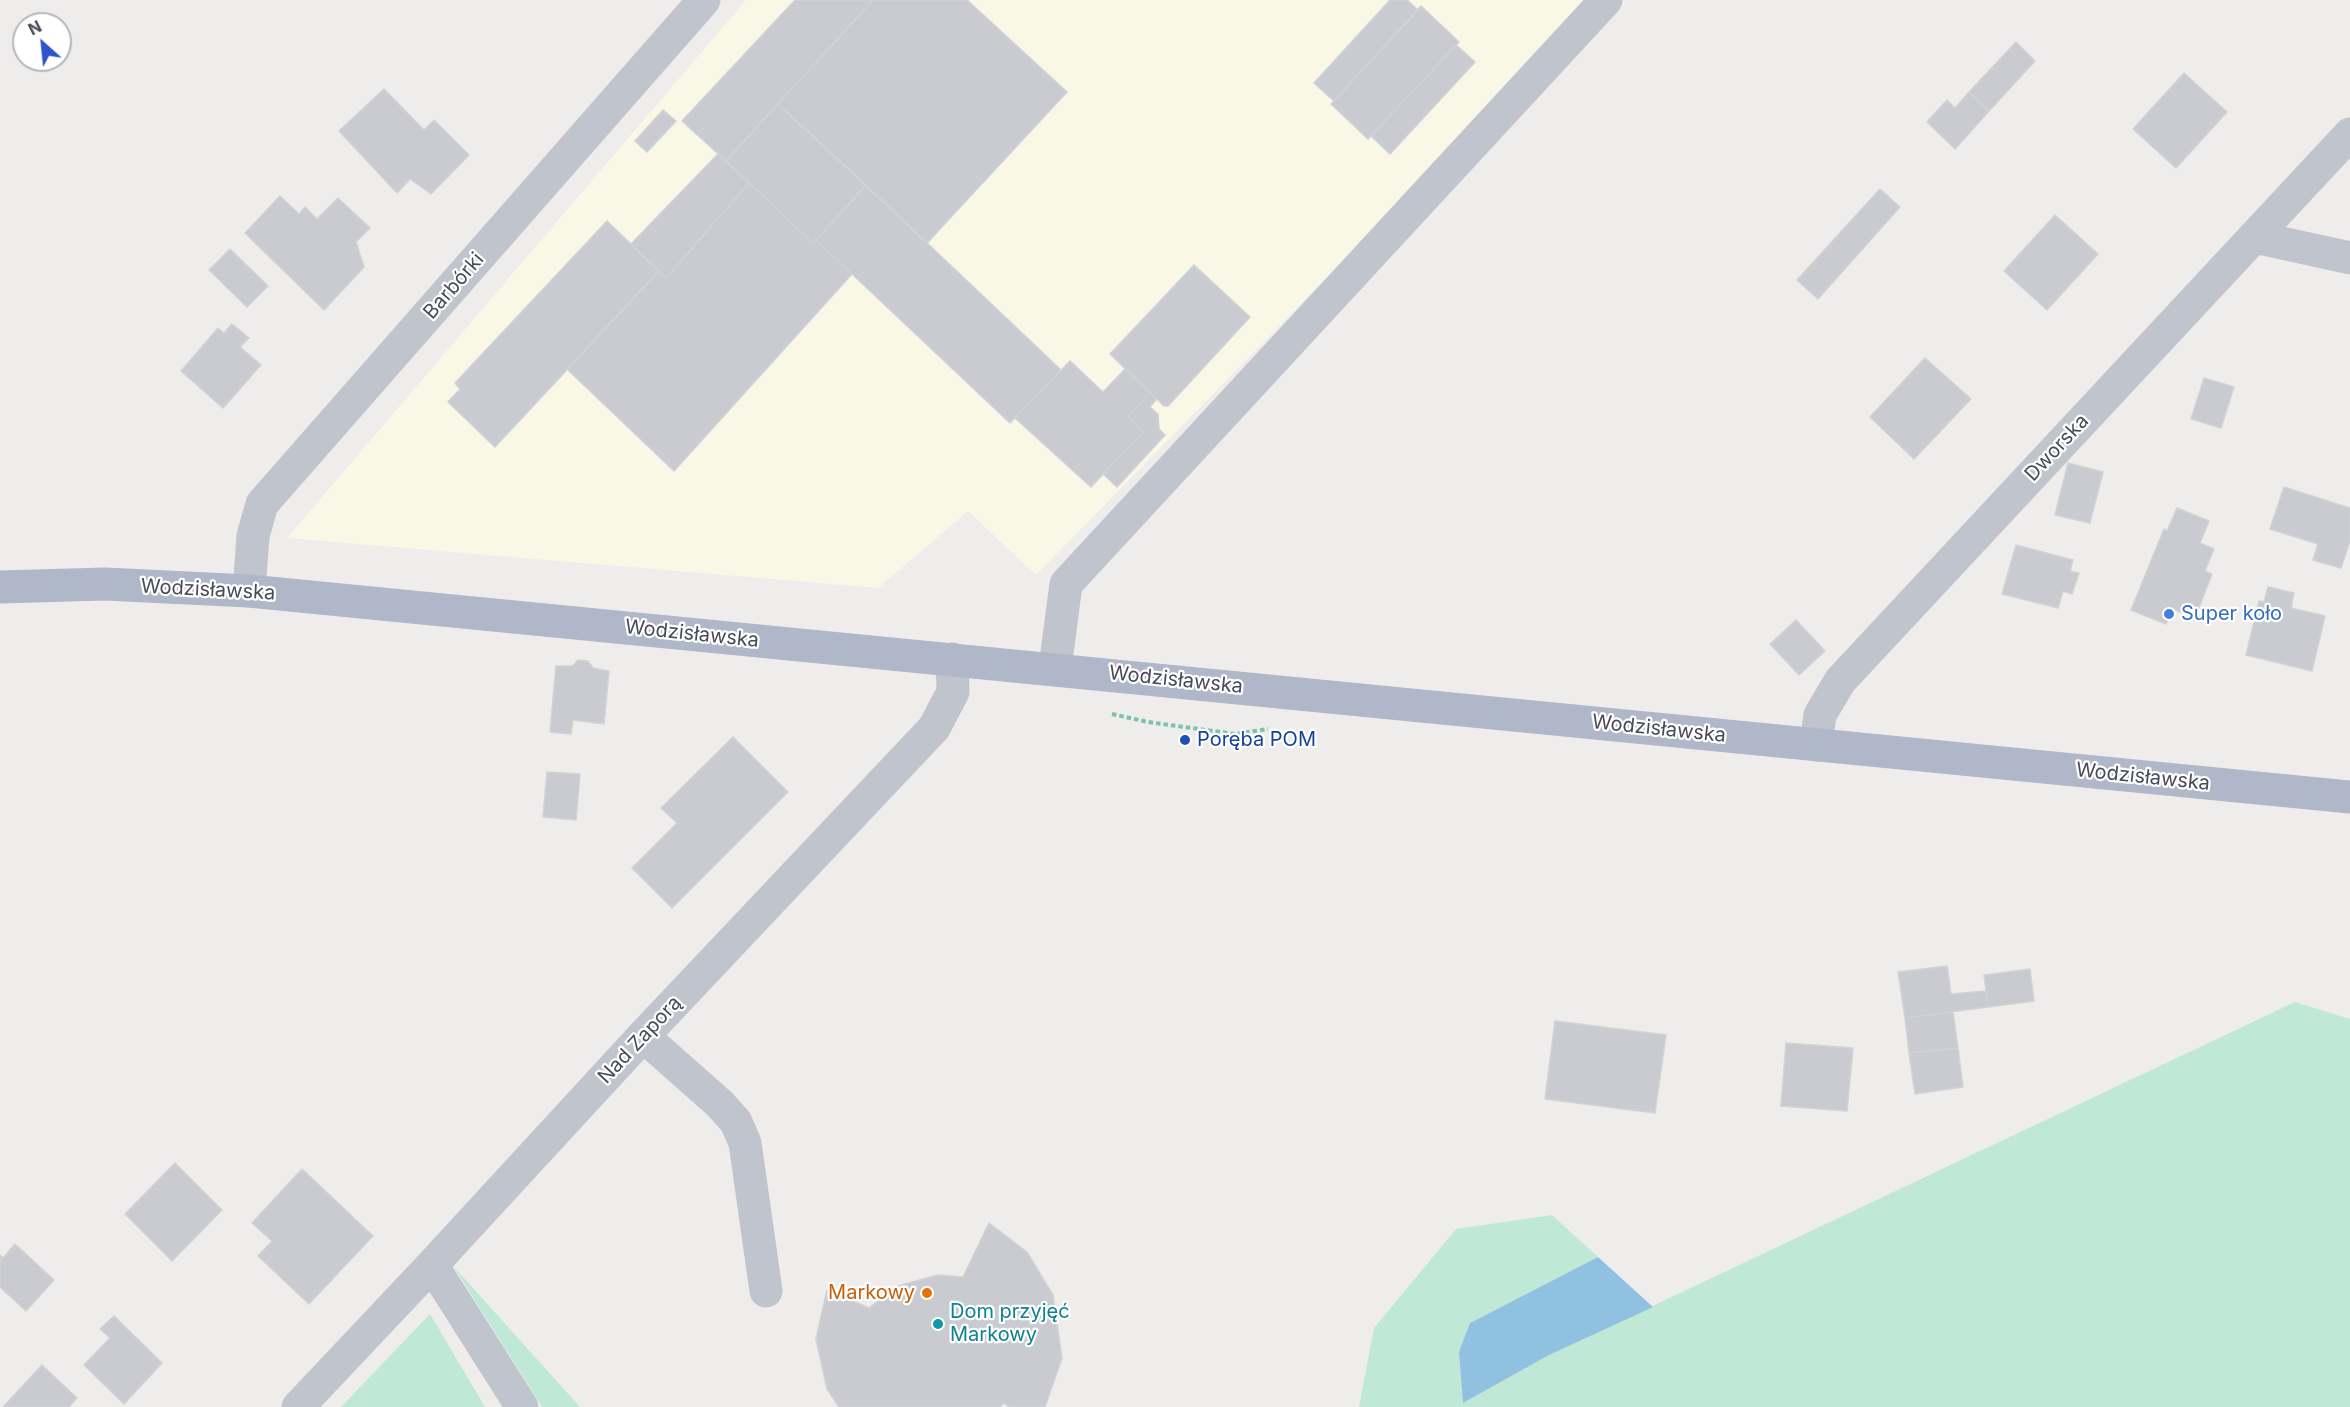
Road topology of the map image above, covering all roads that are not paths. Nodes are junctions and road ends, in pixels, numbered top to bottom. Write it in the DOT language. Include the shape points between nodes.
graph roads {
  1 [pos="704,0"];
  2 [pos="1606,0"];
  3 [pos="2350,134"];
  4 [pos="2254,237"];
  5 [pos="2350,258"];
  6 [pos="0,587"];
  7 [pos="249,591"];
  8 [pos="952,659"];
  9 [pos="1055,668"];
  10 [pos="1816,745"];
  11 [pos="2350,797"];
  12 [pos="643,1036"];
  13 [pos="432,1266"];
  14 [pos="766,1291"];
  15 [pos="298,1407"];
  16 [pos="522,1407"];
  1 -- 7 [label="street, Barbórki" via="262,504 253,536"];
  2 -- 9 [label="street" via="1066,584"];
  3 -- 4 [label="street, Dworska"];
  4 -- 5 [label="street"];
  4 -- 10 [label="street, Dworska" via="1840,681 1820,715"];
  6 -- 7 [label="main road, Wodzisławska" via="105,584"];
  7 -- 8 [label="main road, Wodzisławska"];
  8 -- 9 [label="main road, Wodzisławska"];
  8 -- 12 [label="street, Nad Zaporą" via="953,692 934,728"];
  9 -- 10 [label="main road, Wodzisławska"];
  10 -- 11 [label="main road, Wodzisławska"];
  12 -- 13 [label="street, Nad Zaporą"];
  12 -- 14 [label="street" via="736,1122 745,1143"];
  13 -- 15 [label="street, Nad Zaporą"];
  13 -- 16 [label="street"];
}
